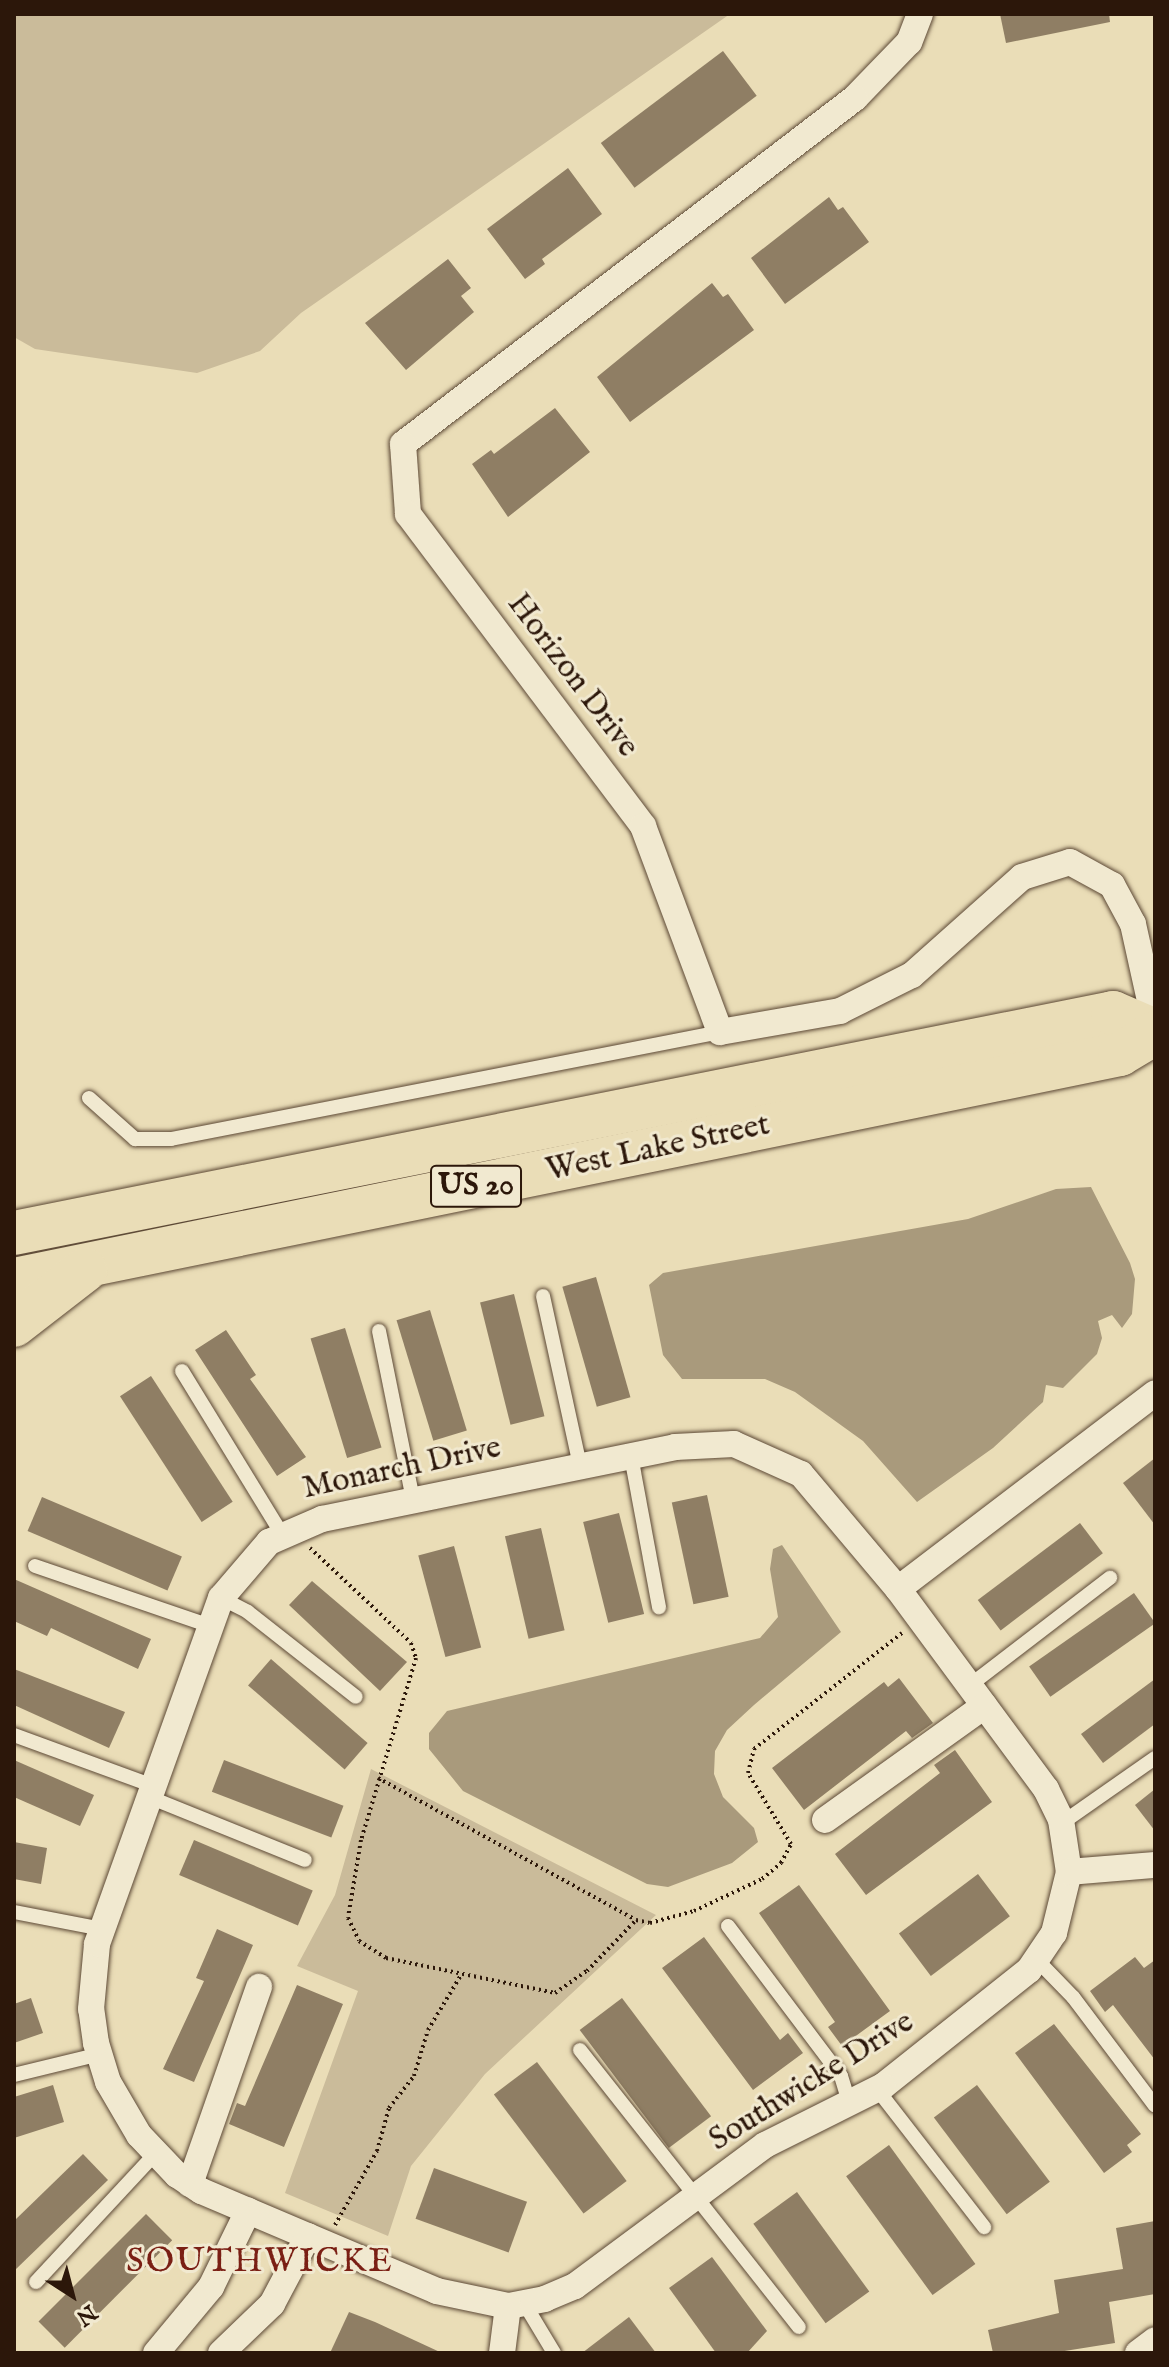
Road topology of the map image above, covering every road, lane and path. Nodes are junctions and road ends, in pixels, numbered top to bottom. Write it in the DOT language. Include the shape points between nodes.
graph roads {
  1 [pos="920,14"];
  2 [pos="1155,1023"];
  3 [pos="720,1032"];
  4 [pos="1155,1032"];
  5 [pos="89,1098"];
  6 [pos="14,1233"];
  7 [pos="92,1264"];
  8 [pos="14,1280"];
  9 [pos="543,1296"];
  10 [pos="14,1325"];
  11 [pos="379,1331"];
  12 [pos="182,1371"];
  13 [pos="1155,1393"];
  14 [pos="631,1456"];
  15 [pos="580,1466"];
  16 [pos="413,1500"];
  17 [pos="288,1531"];
  18 [pos="35,1566"];
  19 [pos="1110,1578"];
  20 [pos="898,1589"];
  21 [pos="221,1598"];
  22 [pos="659,1607"];
  23 [pos="920,1620"];
  24 [pos="210,1626"];
  25 [pos="977,1696"];
  26 [pos="356,1697"];
  27 [pos="14,1735"];
  28 [pos="1155,1758"];
  29 [pos="378,1778"];
  30 [pos="151,1791"];
  31 [pos="825,1820"];
  32 [pos="1062,1823"];
  33 [pos="305,1860"];
  34 [pos="1155,1865"];
  35 [pos="1069,1872"];
  36 [pos="14,1912"];
  37 [pos="636,1920"];
  38 [pos="728,1926"];
  39 [pos="102,1929"];
  40 [pos="1037,1960"];
  41 [pos="461,1975"];
  42 [pos="259,1987"];
  43 [pos="580,2050"];
  44 [pos="100,2054"];
  45 [pos="14,2075"];
  46 [pos="877,2089"];
  47 [pos="850,2106"];
  48 [pos="1155,2106"];
  49 [pos="155,2154"];
  50 [pos="190,2184"];
  51 [pos="699,2195"];
  52 [pos="248,2211"];
  53 [pos="984,2227"];
  54 [pos="318,2241"];
  55 [pos="36,2282"];
  56 [pos="516,2304"];
  57 [pos="799,2327"];
  58 [pos="1155,2340"];
  59 [pos="156,2353"];
  60 [pos="221,2353"];
  61 [pos="502,2353"];
  62 [pos="554,2353"];
  63 [pos="1138,2353"];
  1 -- 3 [label="street, Horizon Drive" via="909,42 855,98 403,444 408,514 643,826"];
  2 -- 3 [label="street" via="1133,924 1112,885 1070,862 1022,877 912,975 840,1011"];
  3 -- 5 [label="lane" via="171,1139 135,1139"];
  4 -- 6 [label="highway, West Lake Street / US 20" via="1113,1013"];
  4 -- 7 [label="highway, West Lake Street / US 20" via="1120,1054"];
  7 -- 8 [label="highway, West Lake Street / US 20"];
  7 -- 10 [label="highway"];
  9 -- 15 [label="lane"];
  11 -- 16 [label="lane"];
  12 -- 17 [label="lane"];
  13 -- 20 [label="street"];
  14 -- 15 [label="street, Monarch Drive"];
  14 -- 20 [label="street, Monarch Drive" via="703,1443 734,1444 783,1462 817,1489"];
  14 -- 22 [label="lane"];
  15 -- 16 [label="street, Monarch Drive"];
  16 -- 17 [label="street, Monarch Drive"];
  17 -- 21 [label="street, Monarch Drive" via="250,1560"];
  17 -- 29 [label="path" via="411,1643 416,1658"];
  18 -- 24 [label="lane"];
  19 -- 25 [label="lane"];
  20 -- 23 [label="street, Southwicke Drive"];
  21 -- 24 [label="street, Monarch Drive"];
  21 -- 26 [label="lane" via="248,1612"];
  23 -- 25 [label="street, Southwicke Drive"];
  23 -- 37 [label="path" via="754,1749 748,1773 791,1844 781,1863 727,1899 650,1923"];
  24 -- 30 [label="street, Monarch Drive"];
  25 -- 31 [label="street"];
  25 -- 32 [label="street, Southwicke Drive" via="1046,1789"];
  27 -- 30 [label="lane"];
  28 -- 32 [label="lane"];
  29 -- 37 [label="path"];
  29 -- 41 [label="path" via="349,1902 352,1931 386,1958"];
  30 -- 33 [label="lane"];
  30 -- 39 [label="street, Monarch Drive"];
  32 -- 35 [label="street, Southwicke Drive"];
  34 -- 35 [label="street"];
  35 -- 40 [label="street, Southwicke Drive" via="1064,1908"];
  36 -- 39 [label="lane"];
  37 -- 41 [label="path" via="587,1971 555,1993"];
  38 -- 47 [label="lane" via="841,2076"];
  39 -- 44 [label="street, Monarch Drive" via="91,2009"];
  40 -- 46 [label="street, Southwicke Drive" via="1015,1985"];
  40 -- 48 [label="lane" via="1073,1997"];
  41 -- 54 [label="path" via="428,2030 414,2076 389,2108 377,2151"];
  42 -- 50 [label="street"];
  43 -- 51 [label="lane"];
  44 -- 45 [label="lane"];
  44 -- 49 [label="street, Monarch Drive" via="126,2115"];
  46 -- 47 [label="street, Southwicke Drive"];
  46 -- 53 [label="lane"];
  47 -- 51 [label="street, Southwicke Drive" via="765,2145"];
  49 -- 50 [label="street, Monarch Drive"];
  49 -- 55 [label="lane"];
  50 -- 52 [label="street, Monarch Drive"];
  51 -- 56 [label="street, Southwicke Drive" via="575,2286"];
  51 -- 57 [label="lane"];
  52 -- 54 [label="street"];
  52 -- 59 [label="street" via="211,2287"];
  54 -- 56 [label="street" via="437,2291"];
  54 -- 60 [label="street" via="272,2304"];
  56 -- 61 [label="street"];
  56 -- 62 [label="lane"];
  58 -- 63 [label="street"];
}
